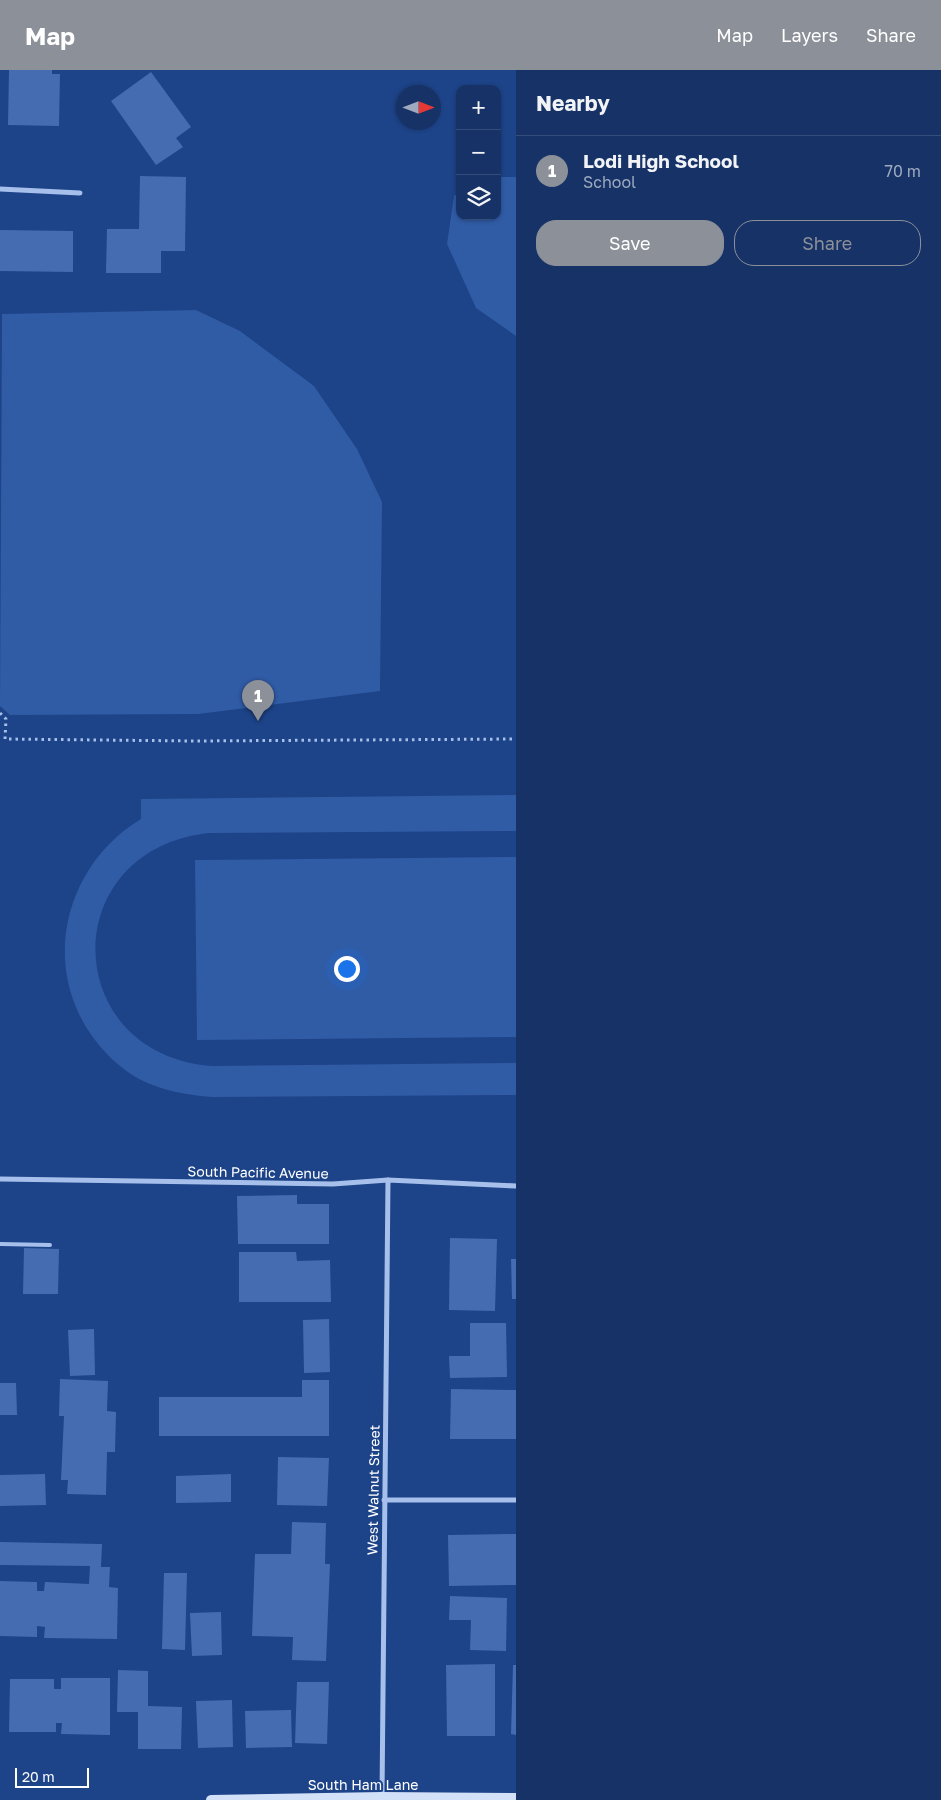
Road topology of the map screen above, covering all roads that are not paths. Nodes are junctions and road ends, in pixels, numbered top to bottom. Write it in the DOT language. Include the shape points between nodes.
graph roads {
  1 [pos="0,189"];
  2 [pos="80,193"];
  3 [pos="0,1179"];
  4 [pos="388,1180"];
  5 [pos="516,1186"];
  6 [pos="0,1244"];
  7 [pos="50,1245"];
  8 [pos="384,1500"];
  9 [pos="516,1500"];
  10 [pos="516,1798"];
  11 [pos="382,1799"];
  12 [pos="211,1800"];
  1 -- 2 [label="street"];
  3 -- 4 [label="street, South Pacific Avenue" via="323,1184"];
  4 -- 5 [label="street, South Pacific Avenue"];
  4 -- 8 [label="street, West Walnut Street"];
  6 -- 7 [label="lane"];
  8 -- 9 [label="street"];
  8 -- 11 [label="street, West Walnut Street"];
  10 -- 11 [label="main road, South Ham Lane"];
  11 -- 12 [label="main road, South Ham Lane"];
}
